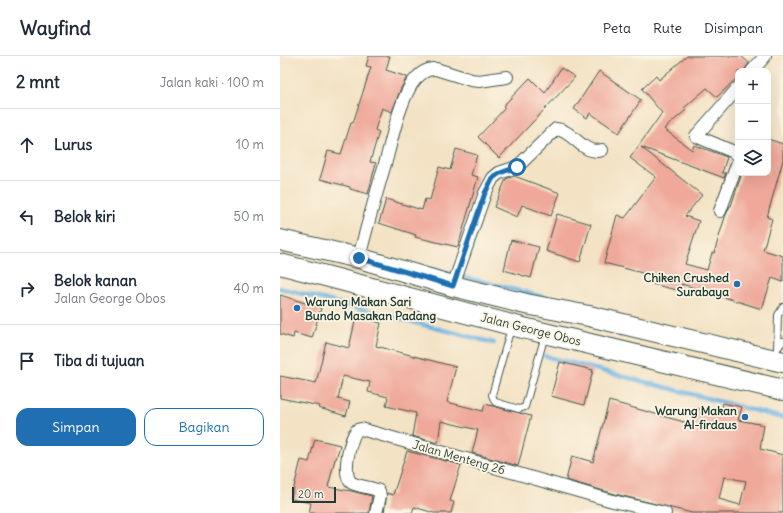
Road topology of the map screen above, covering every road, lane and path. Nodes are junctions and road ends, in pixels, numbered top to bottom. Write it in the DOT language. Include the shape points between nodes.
graph roads {
  1 [pos="765,56"];
  2 [pos="755,68"];
  3 [pos="507,77"];
  4 [pos="735,91"];
  5 [pos="602,150"];
  6 [pos="735,154"];
  7 [pos="735,170"];
  8 [pos="720,211"];
  9 [pos="280,240"];
  10 [pos="359,258"];
  11 [pos="280,264"];
  12 [pos="453,286"];
  13 [pos="783,307"];
  14 [pos="512,326"];
  15 [pos="545,334"];
  16 [pos="783,341"];
  17 [pos="776,356"];
  18 [pos="783,390"];
  19 [pos="376,513"];
  20 [pos="665,513"];
  1 -- 2 [label="street"];
  3 -- 10 [label="street" via="479,81 430,68 415,80 398,115"];
  4 -- 6 [label="street" via="696,136"];
  5 -- 12 [label="street" via="592,150 562,130 556,129 517,167 497,174 485,193"];
  7 -- 8 [label="street"];
  9 -- 10 [label="main road, Jalan George Obos"];
  10 -- 12 [label="main road, Jalan George Obos"];
  11 -- 14 [label="main road, Jalan George Obos"];
  12 -- 17 [label="main road, Jalan George Obos" via="526,304"];
  13 -- 17 [label="lane" via="778,314"];
  14 -- 15 [label="main road, Jalan George Obos"];
  14 -- 15 [label="lane" via="492,395 495,402 519,409 525,407"];
  15 -- 18 [label="main road, Jalan George Obos"];
  16 -- 17 [label="lane"];
  19 -- 20 [label="street, Jalan Menteng 26" via="379,491 352,483 347,476 351,440 357,430 361,429 605,499"];
}
